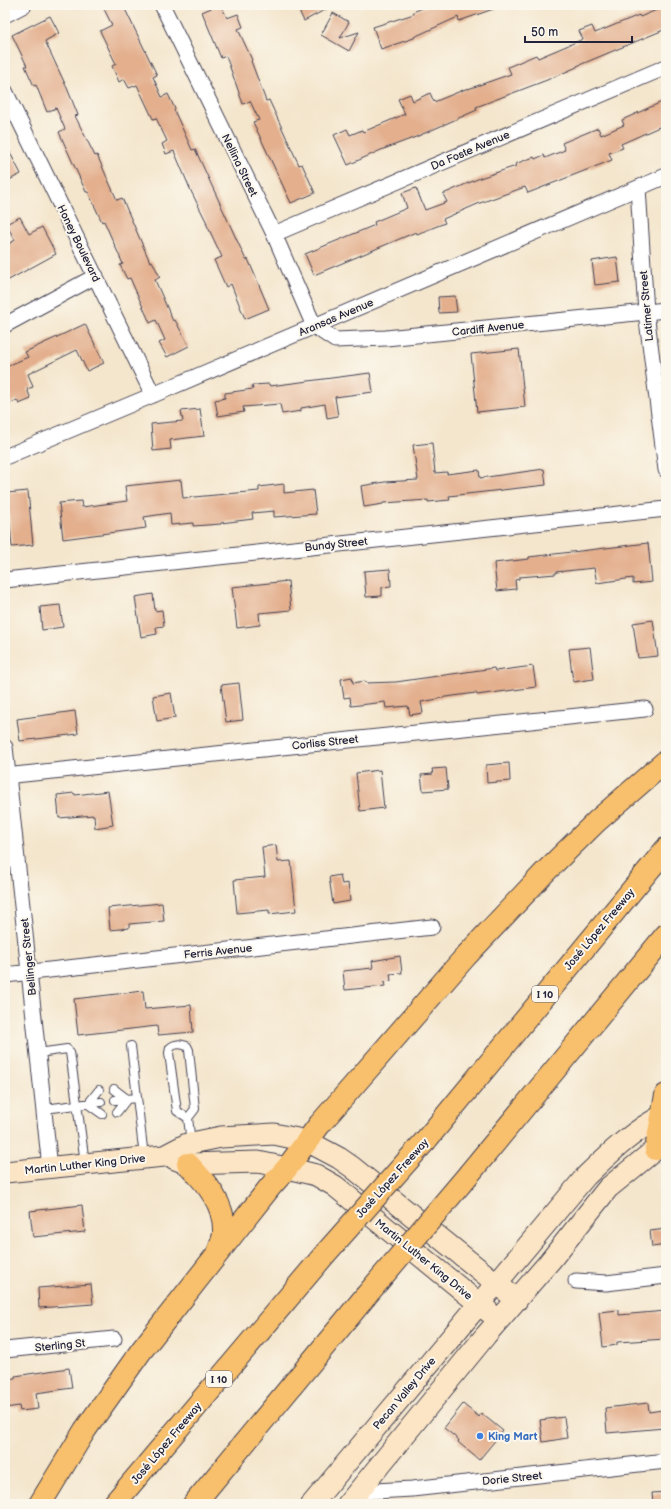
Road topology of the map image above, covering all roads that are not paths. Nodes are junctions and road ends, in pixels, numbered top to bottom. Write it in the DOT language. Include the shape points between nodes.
graph roads {
  1 [pos="24,5"];
  2 [pos="162,5"];
  3 [pos="5,15"];
  4 [pos="666,67"];
  5 [pos="5,91"];
  6 [pos="10,112"];
  7 [pos="666,176"];
  8 [pos="638,188"];
  9 [pos="274,234"];
  10 [pos="96,276"];
  11 [pos="666,310"];
  12 [pos="646,312"];
  13 [pos="5,325"];
  14 [pos="314,326"];
  15 [pos="153,395"];
  16 [pos="5,456"];
  17 [pos="666,470"];
  18 [pos="666,508"];
  19 [pos="5,580"];
  20 [pos="645,709"];
  21 [pos="5,747"];
  22 [pos="666,761"];
  23 [pos="7,776"];
  24 [pos="666,849"];
  25 [pos="432,927"];
  26 [pos="666,935"];
  27 [pos="29,973"];
  28 [pos="5,975"];
  29 [pos="131,1046"];
  30 [pos="38,1053"];
  31 [pos="114,1089"];
  32 [pos="99,1090"];
  33 [pos="137,1098"];
  34 [pos="127,1099"];
  35 [pos="116,1100"];
  36 [pos="101,1102"];
  37 [pos="88,1104"];
  38 [pos="78,1105"];
  39 [pos="665,1108"];
  40 [pos="44,1109"];
  41 [pos="117,1112"];
  42 [pos="102,1114"];
  43 [pos="188,1118"];
  44 [pos="307,1141"];
  45 [pos="661,1146"];
  46 [pos="190,1154"];
  47 [pos="154,1157"];
  48 [pos="85,1164"];
  49 [pos="50,1168"];
  50 [pos="287,1168"];
  51 [pos="5,1172"];
  52 [pos="219,1252"];
  53 [pos="666,1276"];
  54 [pos="576,1281"];
  55 [pos="496,1282"];
  56 [pos="517,1300"];
  57 [pos="478,1304"];
  58 [pos="499,1320"];
  59 [pos="114,1339"];
  60 [pos="5,1350"];
  61 [pos="666,1461"];
  62 [pos="353,1498"];
  63 [pos="40,1504"];
  64 [pos="114,1504"];
  65 [pos="194,1504"];
  66 [pos="312,1504"];
  1 -- 3 [label="street"];
  2 -- 9 [label="street, Nellina Street"];
  4 -- 9 [label="street, Da Foste Avenue"];
  5 -- 6 [label="street, Honey Boulevard"];
  6 -- 10 [label="street, Honey Boulevard"];
  7 -- 8 [label="street, Aransas Avenue"];
  8 -- 12 [label="street, Latimer Street"];
  8 -- 14 [label="street, Aransas Avenue"];
  9 -- 14 [label="street, Nellina Street"];
  10 -- 13 [label="street"];
  10 -- 15 [label="street, Honey Boulevard"];
  11 -- 12 [label="street, Cardiff Avenue"];
  12 -- 14 [label="street, Cardiff Avenue" via="386,338 335,340"];
  12 -- 17 [label="street, Latimer Street"];
  14 -- 15 [label="street, Aransas Avenue"];
  15 -- 16 [label="street, Aransas Avenue"];
  18 -- 19 [label="street, Bundy Street"];
  20 -- 23 [label="street, Corliss Street"];
  21 -- 23 [label="street, Bellinger Street"];
  22 -- 44 [label="highway" via="597,821 471,950"];
  23 -- 27 [label="street, Bellinger Street"];
  24 -- 64 [label="highway, José López Freeway / I 10, bridge" via="426,1140 324,1254"];
  25 -- 27 [label="street, Ferris Avenue"];
  26 -- 65 [label="highway, bridge"];
  27 -- 28 [label="street, Ferris Avenue"];
  27 -- 30 [label="street, Bellinger Street"];
  29 -- 33 [label="lane"];
  30 -- 38 [label="lane" via="67,1049 70,1052"];
  30 -- 40 [label="street, Bellinger Street"];
  31 -- 34 [label="lane"];
  32 -- 37 [label="lane"];
  33 -- 34 [label="lane"];
  33 -- 47 [label="lane"];
  34 -- 35 [label="lane"];
  34 -- 41 [label="lane"];
  36 -- 37 [label="lane"];
  37 -- 38 [label="lane"];
  37 -- 42 [label="lane"];
  38 -- 40 [label="lane"];
  38 -- 48 [label="lane"];
  39 -- 45 [label="highway"];
  39 -- 55 [label="main road" via="586,1176"];
  40 -- 49 [label="street, Bellinger Street"];
  43 -- 43 [label="lane" via="195,1109 189,1050 181,1044 174,1045 169,1053 177,1112"];
  43 -- 46 [label="lane"];
  44 -- 46 [label="main road, Martin Luther King Drive" via="274,1134 221,1137"];
  44 -- 50 [label="highway"];
  44 -- 55 [label="main road, Martin Luther King Drive" via="352,1167"];
  45 -- 56 [label="main road" via="608,1188"];
  46 -- 47 [label="main road, Martin Luther King Drive"];
  46 -- 50 [label="main road, Martin Luther King Drive"];
  46 -- 52 [label="highway" via="224,1217 224,1233"];
  47 -- 48 [label="main road, Martin Luther King Drive"];
  48 -- 49 [label="main road, Martin Luther King Drive"];
  49 -- 51 [label="main road, Martin Luther King Drive"];
  50 -- 52 [label="highway"];
  50 -- 57 [label="main road, Martin Luther King Drive" via="316,1175 335,1186"];
  52 -- 63 [label="highway" via="141,1351 85,1430"];
  53 -- 54 [label="street" via="606,1283"];
  55 -- 56 [label="main road, Martin Luther King Drive"];
  55 -- 57 [label="main road, Pecan Valley Drive"];
  56 -- 58 [label="main road"];
  57 -- 58 [label="main road, Martin Luther King Drive"];
  57 -- 66 [label="main road, Pecan Valley Drive"];
  58 -- 62 [label="main road"];
  59 -- 60 [label="street, Sterling St"];
  61 -- 62 [label="street, Dorie Street" via="412,1489"];
}
